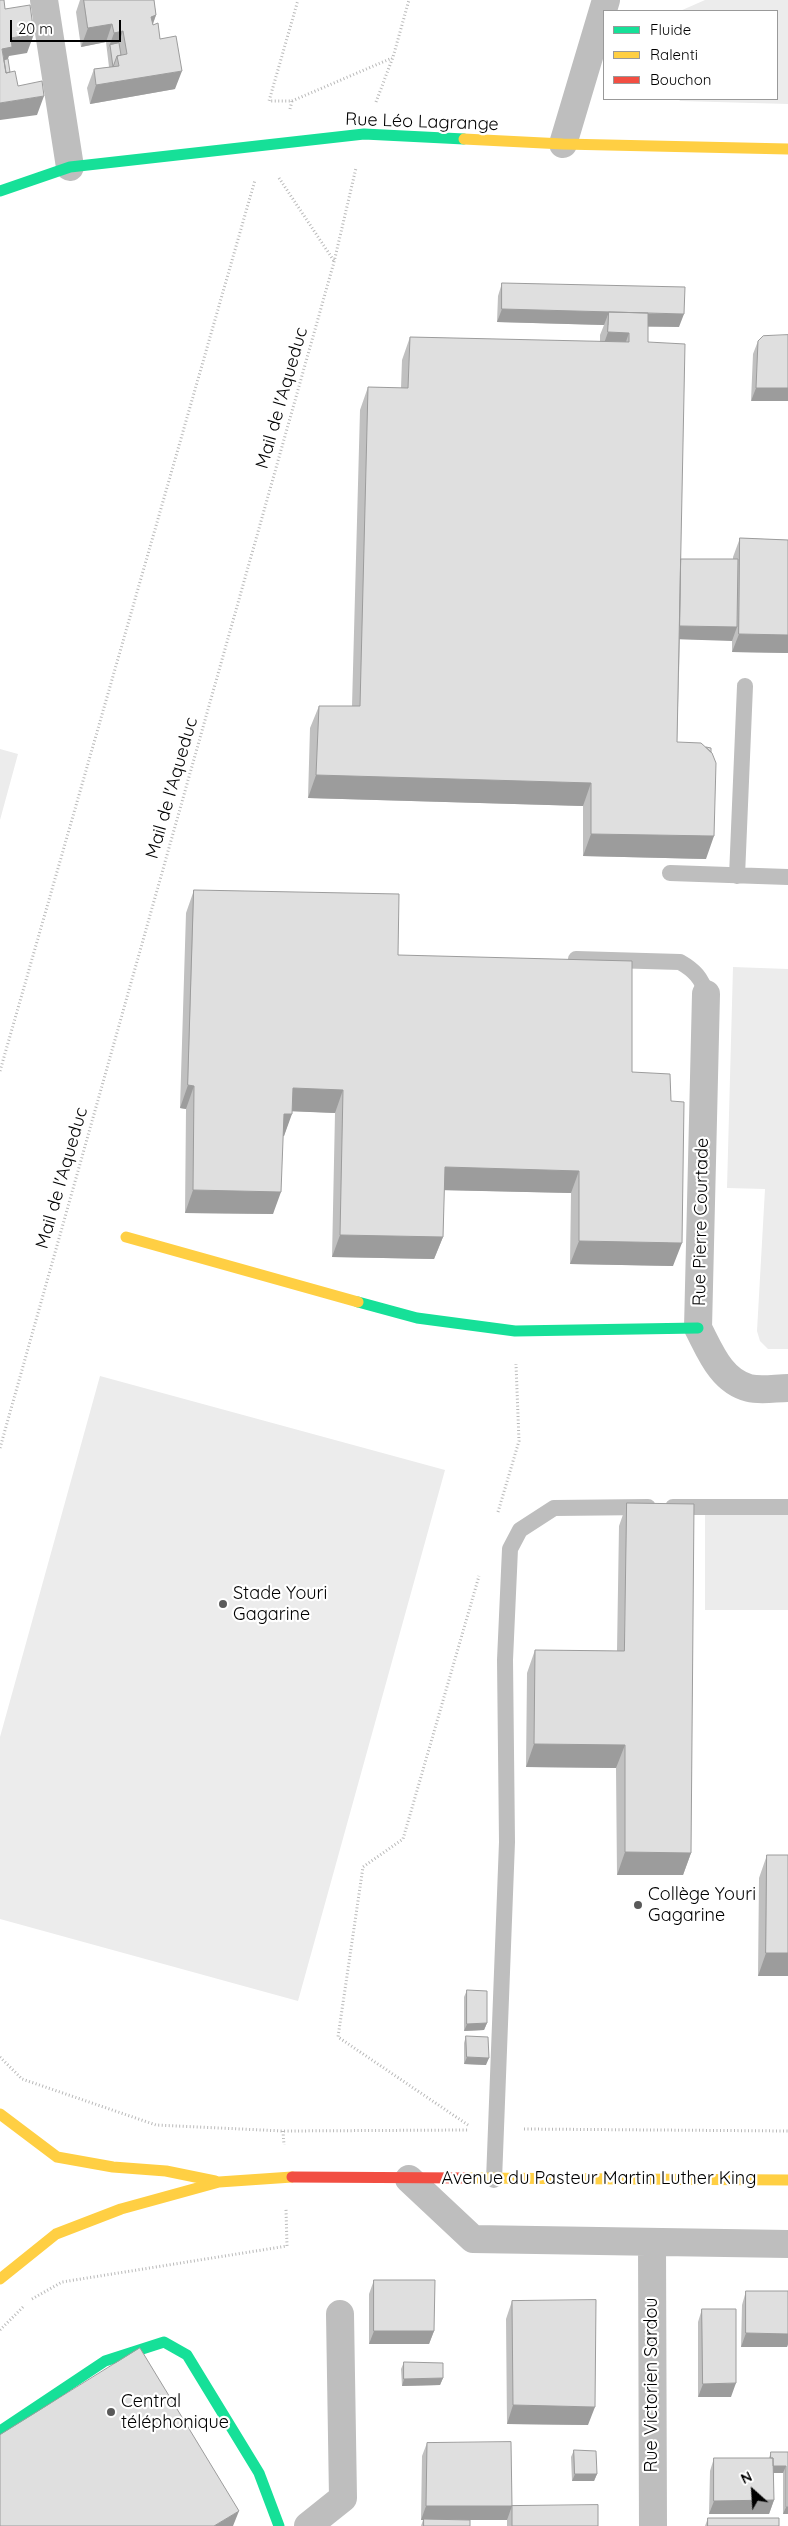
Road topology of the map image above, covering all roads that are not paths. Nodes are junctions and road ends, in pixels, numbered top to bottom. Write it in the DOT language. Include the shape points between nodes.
graph roads {
  1 [pos="44,0"];
  2 [pos="603,10"];
  3 [pos="563,144"];
  4 [pos="788,149"];
  5 [pos="70,166"];
  6 [pos="0,191"];
  7 [pos="745,686"];
  8 [pos="670,873"];
  9 [pos="737,876"];
  10 [pos="788,877"];
  11 [pos="564,959"];
  12 [pos="706,994"];
  13 [pos="126,1237"];
  14 [pos="698,1328"];
  15 [pos="788,1388"];
  16 [pos="788,1507"];
  17 [pos="0,2114"];
  18 [pos="410,2178"];
  19 [pos="494,2180"];
  20 [pos="788,2180"];
  21 [pos="219,2182"];
  22 [pos="652,2244"];
  23 [pos="788,2244"];
  24 [pos="0,2279"];
  25 [pos="340,2314"];
  26 [pos="0,2431"];
  27 [pos="279,2526"];
  28 [pos="308,2526"];
  29 [pos="653,2526"];
  1 -- 5 [label="street"];
  2 -- 3 [label="street"];
  3 -- 4 [label="street, Rue Léo Lagrange"];
  3 -- 5 [label="street, Rue Léo Lagrange" via="364,134"];
  5 -- 6 [label="street, Rue Léo Lagrange"];
  7 -- 9 [label="lane"];
  8 -- 9 [label="lane"];
  9 -- 10 [label="lane"];
  11 -- 12 [label="lane" via="680,962 703,981"];
  12 -- 14 [label="street, Rue Pierre Courtade"];
  13 -- 14 [label="street" via="417,1318 515,1331"];
  14 -- 15 [label="street, Rue Pierre Courtade" via="716,1364 733,1383 751,1388"];
  16 -- 19 [label="lane" via="554,1508 520,1530 510,1549 505,1660 507,1842"];
  17 -- 21 [label="street, Avenue du Pasteur Martin Luther King" via="57,2157 113,2167 166,2171"];
  18 -- 19 [label="street, Avenue du Pasteur Martin Luther King"];
  18 -- 21 [label="street, Avenue du Pasteur Martin Luther King" via="285,2177"];
  18 -- 22 [label="street, Avenue du Pasteur Martin Luther King" via="473,2239"];
  19 -- 20 [label="street, Avenue du Pasteur Martin Luther King"];
  21 -- 24 [label="street, Avenue du Pasteur Martin Luther King" via="120,2209 56,2234"];
  22 -- 23 [label="street, Avenue du Pasteur Martin Luther King"];
  22 -- 29 [label="street, Rue Victorien Sardou"];
  25 -- 28 [label="street" via="343,2498"];
  26 -- 27 [label="street" via="105,2361 164,2342 187,2355 259,2473"];
}
